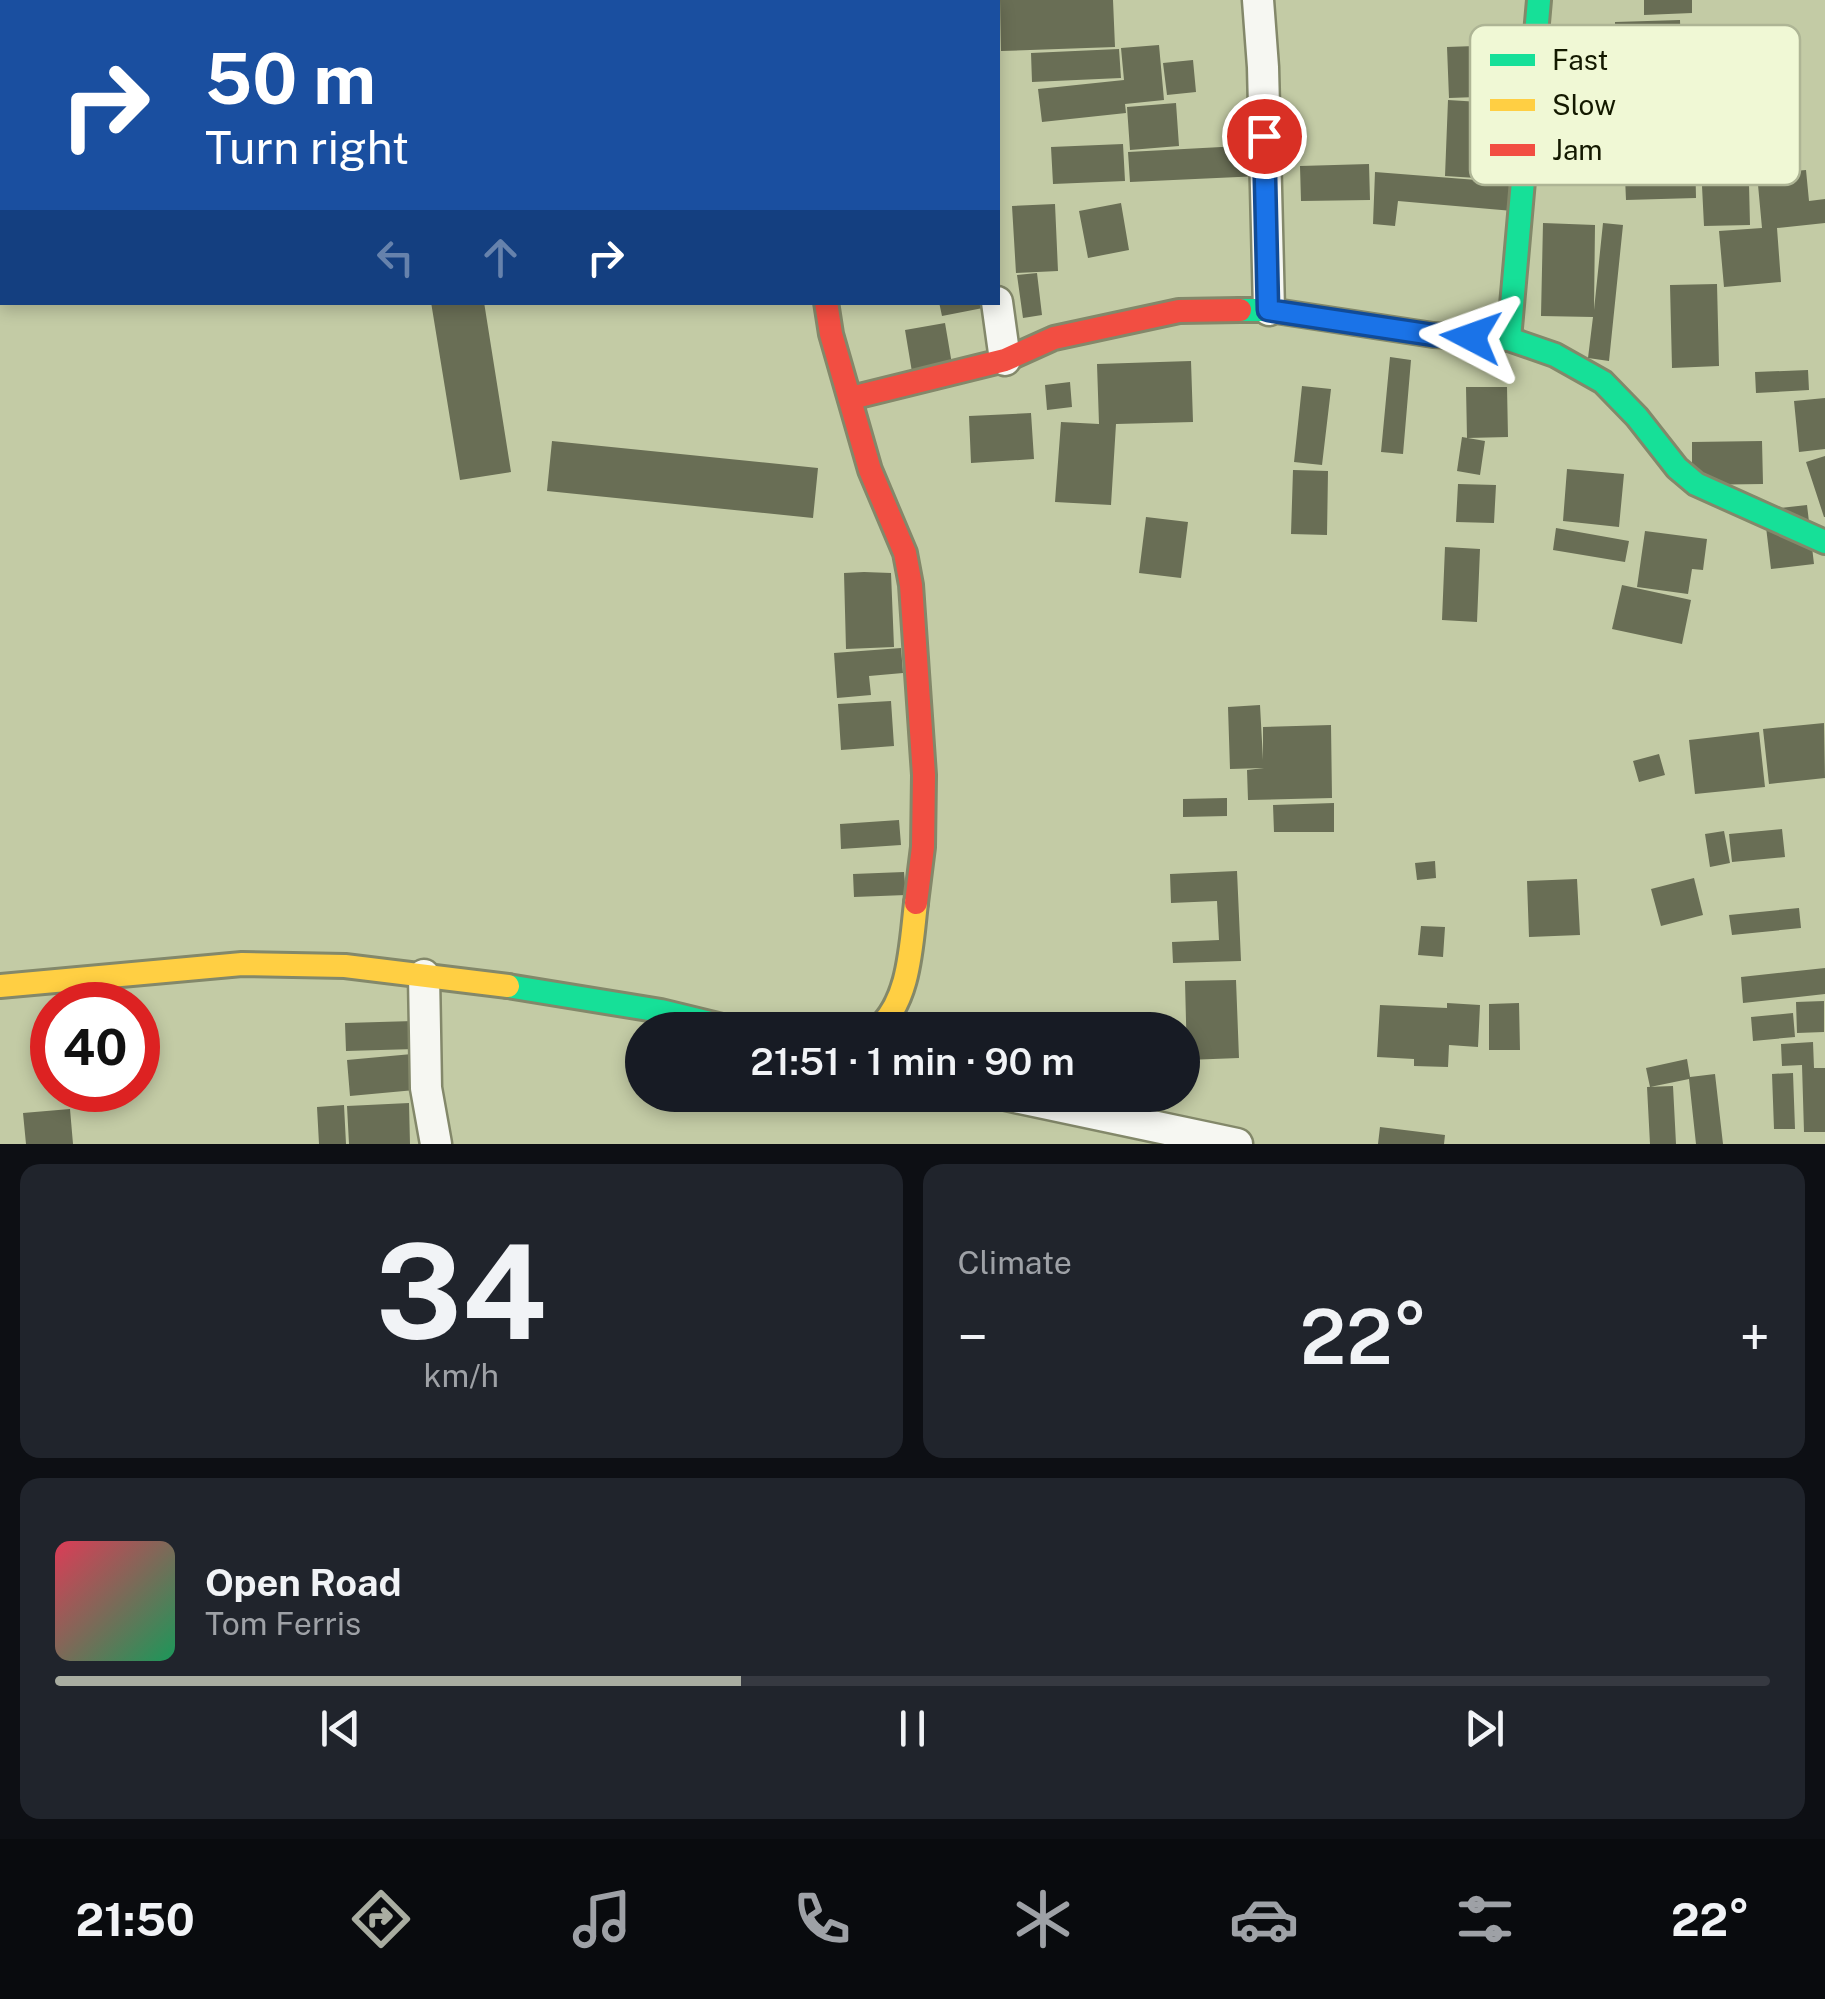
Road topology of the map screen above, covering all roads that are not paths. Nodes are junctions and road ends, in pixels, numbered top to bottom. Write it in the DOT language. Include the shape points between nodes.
graph roads {
  1 [pos="1258,0"];
  2 [pos="1539,0"];
  3 [pos="1537,25"];
  4 [pos="1523,185"];
  5 [pos="826,305"];
  6 [pos="998,305"];
  7 [pos="1268,310"];
  8 [pos="1509,339"];
  9 [pos="1005,360"];
  10 [pos="851,398"];
  11 [pos="1825,542"];
  12 [pos="424,975"];
  13 [pos="0,986"];
  14 [pos="669,1012"];
  15 [pos="893,1012"];
  16 [pos="1086,1112"];
  17 [pos="436,1144"];
  18 [pos="1237,1144"];
  1 -- 7 [label="street"];
  2 -- 3 [label="street"];
  4 -- 8 [label="street"];
  5 -- 10 [label="street"];
  6 -- 9 [label="street"];
  7 -- 8 [label="street" via="1433,335"];
  7 -- 9 [label="street" via="1131,320 1054,338"];
  8 -- 11 [label="street" via="1602,382 1696,484"];
  9 -- 10 [label="street"];
  10 -- 15 [label="street" via="911,585 924,775 909,962"];
  12 -- 13 [label="street" via="242,964"];
  12 -- 14 [label="street"];
  12 -- 17 [label="street" via="426,1088"];
  16 -- 18 [label="street"];
}
